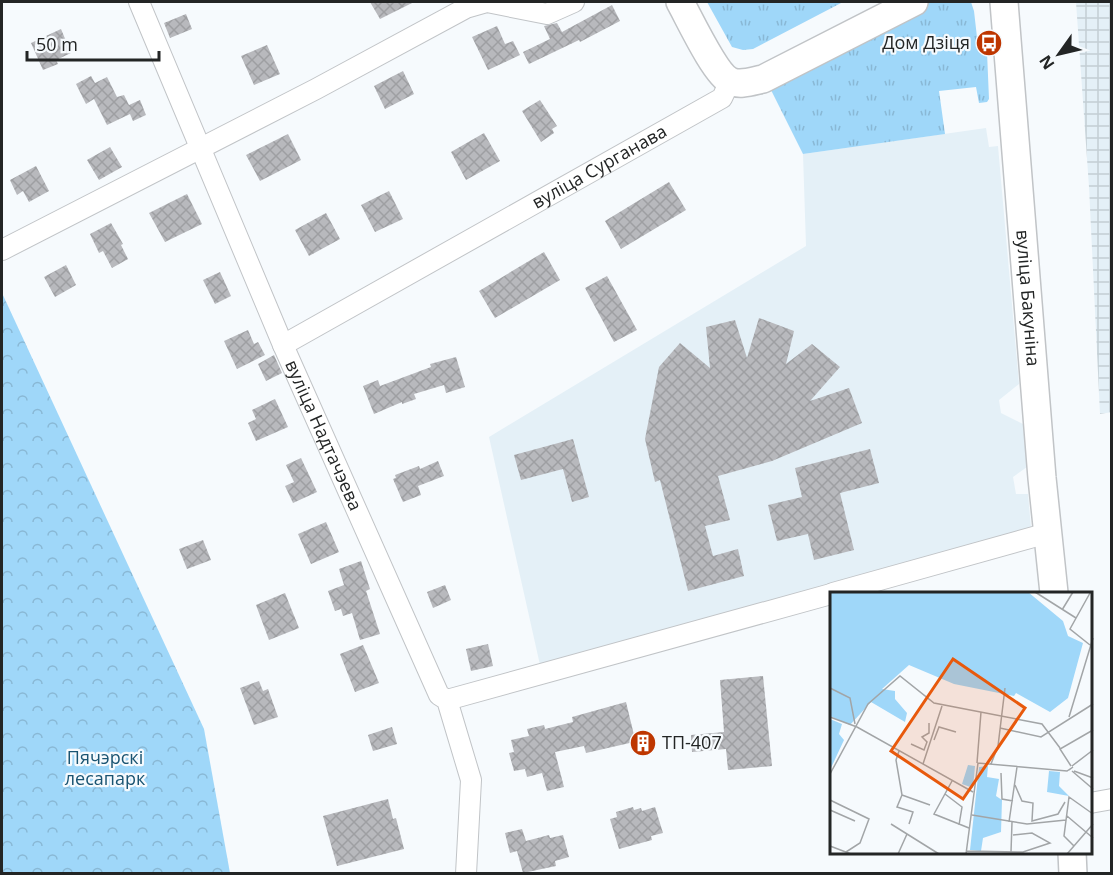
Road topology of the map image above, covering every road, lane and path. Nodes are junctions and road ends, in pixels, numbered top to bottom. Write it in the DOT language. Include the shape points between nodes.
graph roads {
  1 [pos="139,2"];
  2 [pos="574,2"];
  3 [pos="680,2"];
  4 [pos="914,2"];
  5 [pos="1004,2"];
  6 [pos="730,81"];
  7 [pos="200,147"];
  8 [pos="2,250"];
  9 [pos="283,345"];
  10 [pos="1048,533"];
  11 [pos="836,592"];
  12 [pos="1054,592"];
  13 [pos="830,594"];
  14 [pos="447,700"];
  15 [pos="1112,799"];
  16 [pos="1092,803"];
  17 [pos="1072,854"];
  18 [pos="466,873"];
  19 [pos="1073,873"];
  1 -- 7 [label="street, вуліца Надтачэева"];
  2 -- 7 [label="street" via="547,14 487,2 466,8"];
  3 -- 6 [label="street" via="716,67"];
  4 -- 6 [label="street" via="763,79"];
  5 -- 10 [label="street, вуліца Бакуніна"];
  6 -- 9 [label="street, вуліца Сурганава" via="722,98"];
  7 -- 8 [label="street"];
  7 -- 9 [label="street, вуліца Надтачэева"];
  9 -- 14 [label="street, вуліца Надтачэева" via="439,695"];
  10 -- 11 [label="street"];
  10 -- 12 [label="street, вуліца Бакуніна"];
  13 -- 14 [label="street"];
  14 -- 18 [label="street, вуліца Надтачэева" via="471,780"];
  15 -- 16 [label="street"];
  17 -- 19 [label="street"];
}
